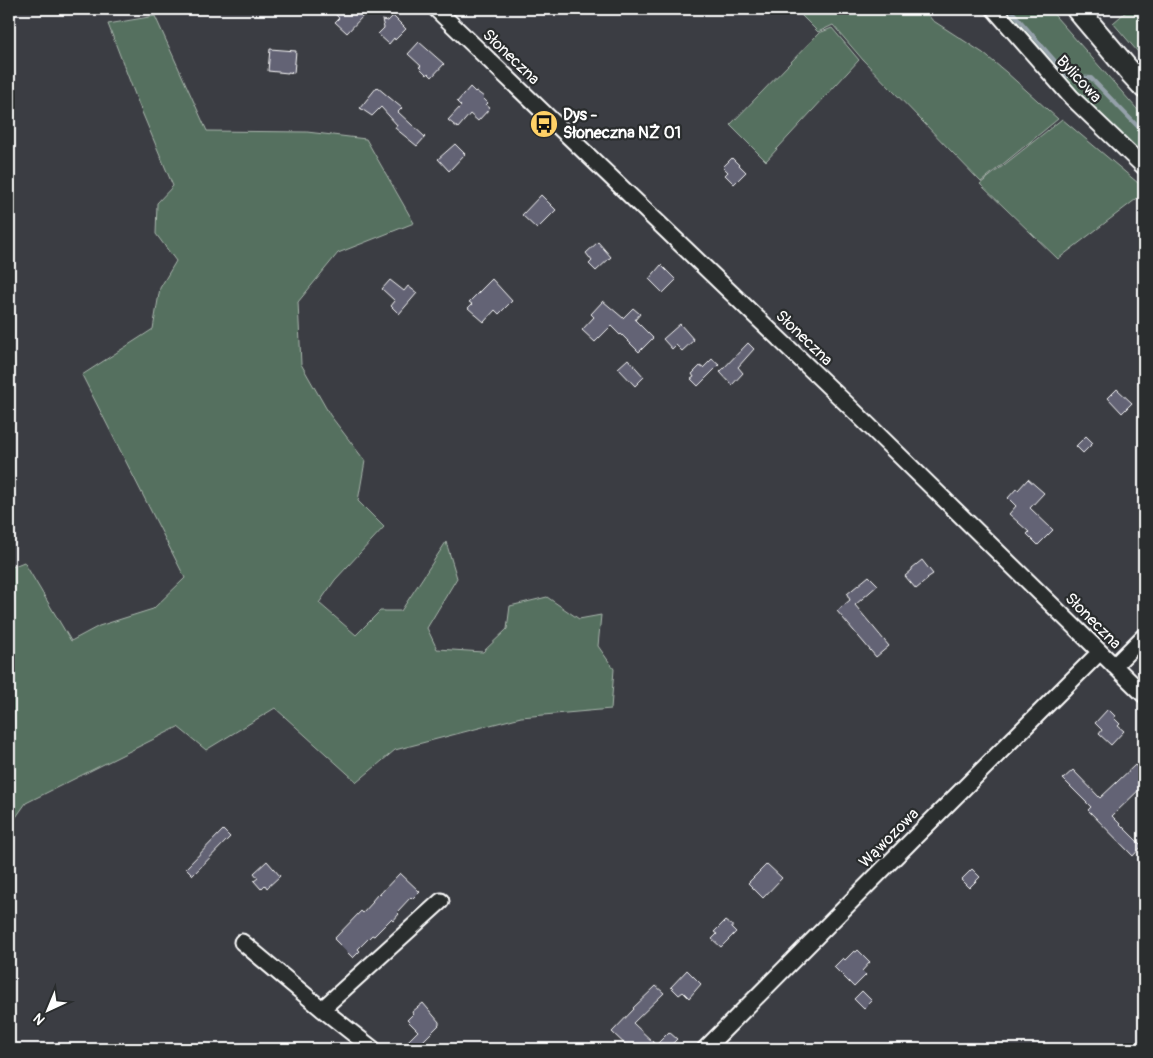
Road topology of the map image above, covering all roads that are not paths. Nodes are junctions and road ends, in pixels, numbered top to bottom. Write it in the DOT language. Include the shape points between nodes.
graph roads {
  1 [pos="436,9"];
  2 [pos="994,9"];
  3 [pos="1077,9"];
  4 [pos="1144,87"];
  5 [pos="1144,167"];
  6 [pos="1144,636"];
  7 [pos="1100,652"];
  8 [pos="1114,666"];
  9 [pos="1144,695"];
  10 [pos="442,901"];
  11 [pos="242,942"];
  12 [pos="322,1009"];
  13 [pos="373,1049"];
  14 [pos="705,1049"];
  1 -- 7 [label="street, Słoneczna"];
  2 -- 5 [label="street, Bylicowa" via="1071,97"];
  3 -- 4 [label="highway"];
  6 -- 8 [label="street"];
  7 -- 8 [label="street, Słoneczna"];
  7 -- 14 [label="street, Wąwozowa"];
  8 -- 9 [label="street, Słoneczna"];
  10 -- 12 [label="street"];
  11 -- 12 [label="street"];
  12 -- 13 [label="street"];
}
